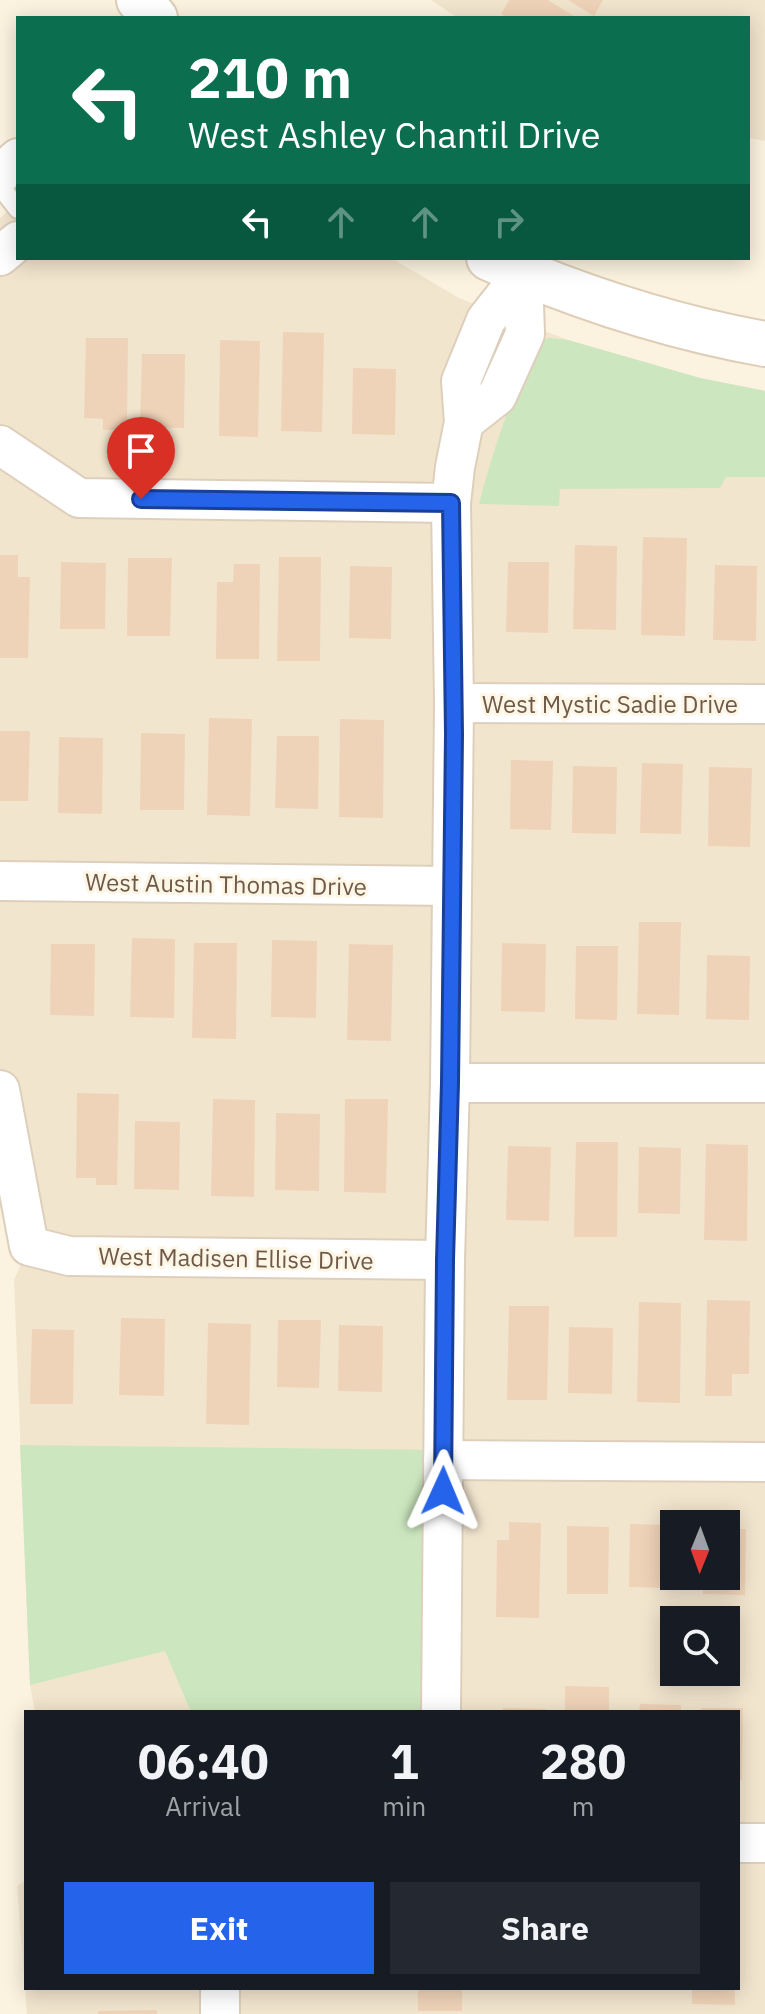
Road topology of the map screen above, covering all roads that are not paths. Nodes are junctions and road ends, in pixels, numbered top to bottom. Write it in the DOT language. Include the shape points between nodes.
graph roads {
  1 [pos="139,0"];
  2 [pos="153,16"];
  3 [pos="16,160"];
  4 [pos="0,175"];
  5 [pos="0,186"];
  6 [pos="16,206"];
  7 [pos="16,243"];
  8 [pos="0,256"];
  9 [pos="506,266"];
  10 [pos="765,344"];
  11 [pos="0,445"];
  12 [pos="451,503"];
  13 [pos="454,703"];
  14 [pos="765,704"];
  15 [pos="0,881"];
  16 [pos="452,886"];
  17 [pos="450,1083"];
  18 [pos="765,1083"];
  19 [pos="0,1090"];
  20 [pos="445,1260"];
  21 [pos="443,1460"];
  22 [pos="765,1462"];
  23 [pos="441,1710"];
  24 [pos="740,1843"];
  25 [pos="765,1843"];
  26 [pos="220,1990"];
  27 [pos="220,2014"];
  1 -- 2 [label="street"];
  3 -- 4 [label="street"];
  5 -- 6 [label="lane"];
  7 -- 8 [label="street"];
  9 -- 10 [label="street" via="651,318"];
  9 -- 12 [label="street" via="461,381 464,422"];
  11 -- 12 [label="street" via="79,498"];
  12 -- 13 [label="street"];
  13 -- 14 [label="street, West Mystic Sadie Drive"];
  13 -- 16 [label="street"];
  15 -- 16 [label="street, West Austin Thomas Drive"];
  16 -- 17 [label="street"];
  17 -- 18 [label="street"];
  17 -- 20 [label="street"];
  19 -- 20 [label="street, West Madisen Ellise Drive" via="29,1246 69,1256"];
  20 -- 21 [label="street"];
  21 -- 22 [label="street"];
  21 -- 23 [label="street"];
  24 -- 25 [label="street"];
  26 -- 27 [label="street"];
}
